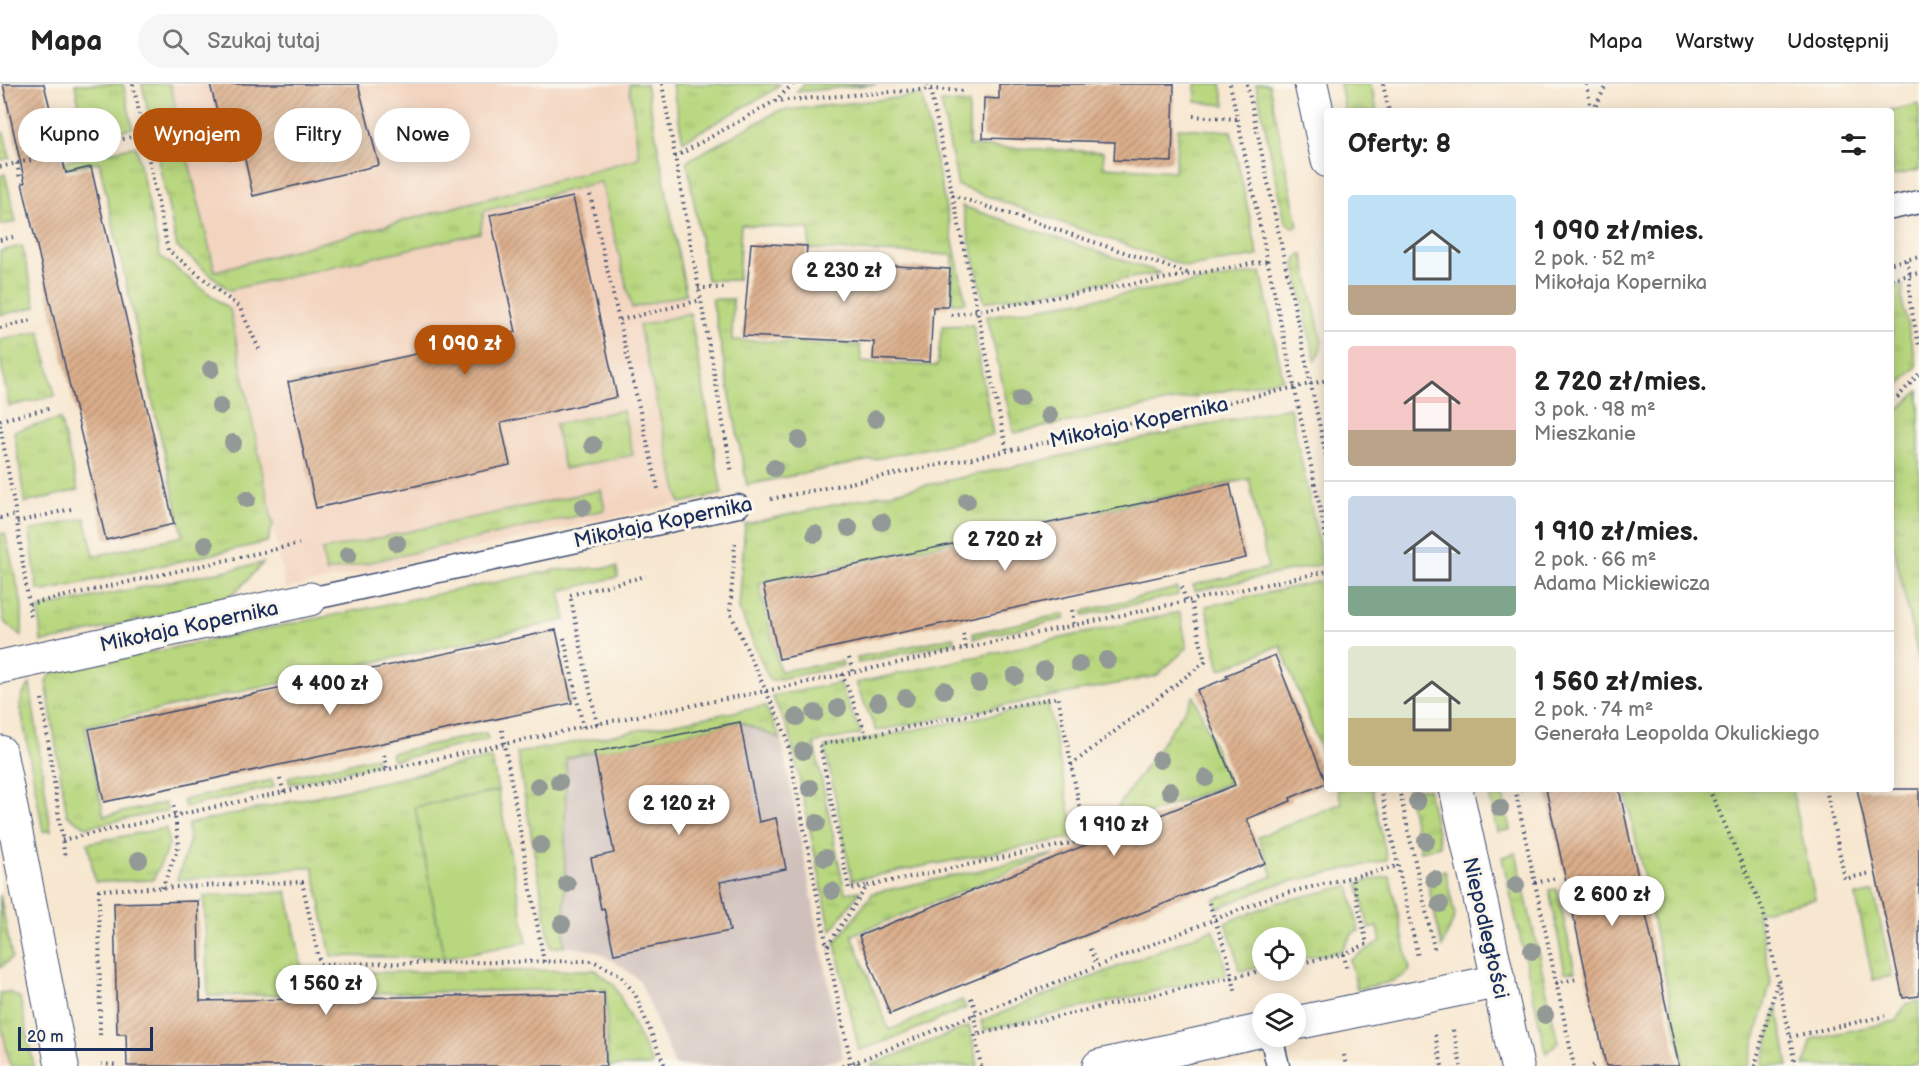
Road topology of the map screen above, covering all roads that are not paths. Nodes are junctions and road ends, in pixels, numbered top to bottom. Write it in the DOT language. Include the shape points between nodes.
graph roads {
  1 [pos="1311,84"];
  2 [pos="1324,143"];
  3 [pos="1919,202"];
  4 [pos="1894,208"];
  5 [pos="738,506"];
  6 [pos="310,600"];
  7 [pos="0,667"];
  8 [pos="0,752"];
  9 [pos="1457,792"];
  10 [pos="1498,981"];
  11 [pos="1306,1021"];
  12 [pos="1252,1032"];
  13 [pos="1274,1047"];
  14 [pos="62,1066"];
  15 [pos="1099,1066"];
  16 [pos="1278,1066"];
  17 [pos="1517,1066"];
  1 -- 2 [label="street"];
  3 -- 4 [label="lane"];
  5 -- 6 [label="lane, Mikołaja Kopernika"];
  6 -- 7 [label="street, Mikołaja Kopernika"];
  8 -- 14 [label="street"];
  9 -- 10 [label="street, Niepodległości"];
  10 -- 11 [label="street"];
  10 -- 17 [label="street, Niepodległości"];
  12 -- 15 [label="street"];
  13 -- 16 [label="lane"];
}
